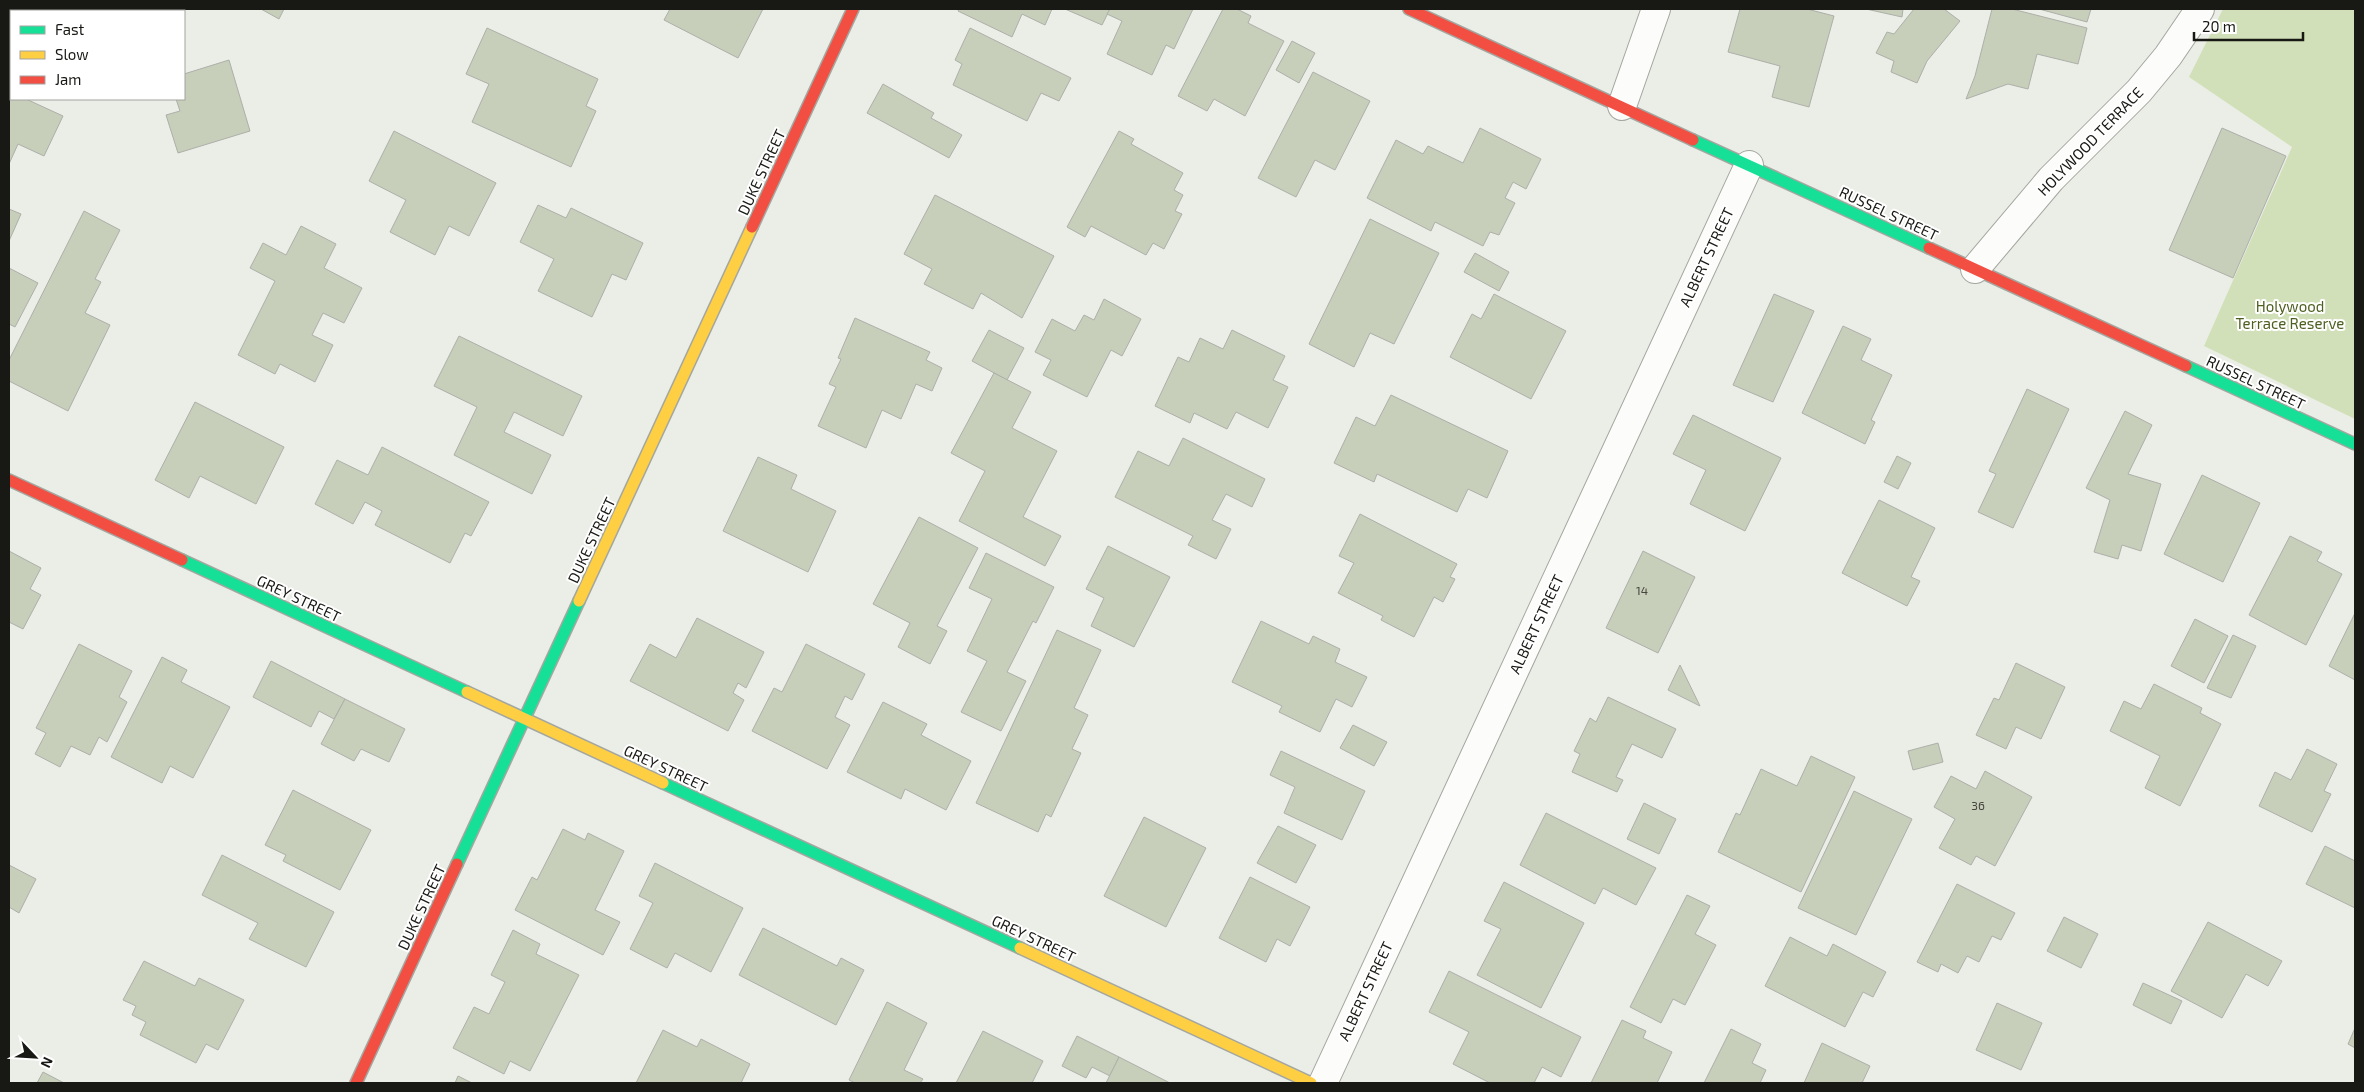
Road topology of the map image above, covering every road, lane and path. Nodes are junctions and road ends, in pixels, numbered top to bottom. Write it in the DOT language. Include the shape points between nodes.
graph roads {
  1 [pos="853,9"];
  2 [pos="1409,9"];
  3 [pos="1656,9"];
  4 [pos="2200,9"];
  5 [pos="1622,106"];
  6 [pos="1749,165"];
  7 [pos="1975,269"];
  8 [pos="2355,444"];
  9 [pos="9,480"];
  10 [pos="525,718"];
  11 [pos="356,1083"];
  12 [pos="1311,1083"];
  13 [pos="1323,1083"];
  1 -- 10 [label="street, DUKE STREET"];
  2 -- 5 [label="street, RUSSEL STREET"];
  3 -- 5 [label="street"];
  4 -- 7 [label="street, HOLYWOOD TERRACE" via="2139,91 2051,179"];
  5 -- 6 [label="street, RUSSEL STREET"];
  6 -- 7 [label="street, RUSSEL STREET"];
  6 -- 13 [label="street, ALBERT STREET"];
  7 -- 8 [label="street, RUSSEL STREET"];
  9 -- 10 [label="street, GREY STREET"];
  10 -- 11 [label="street, DUKE STREET"];
  10 -- 12 [label="street, GREY STREET"];
}
